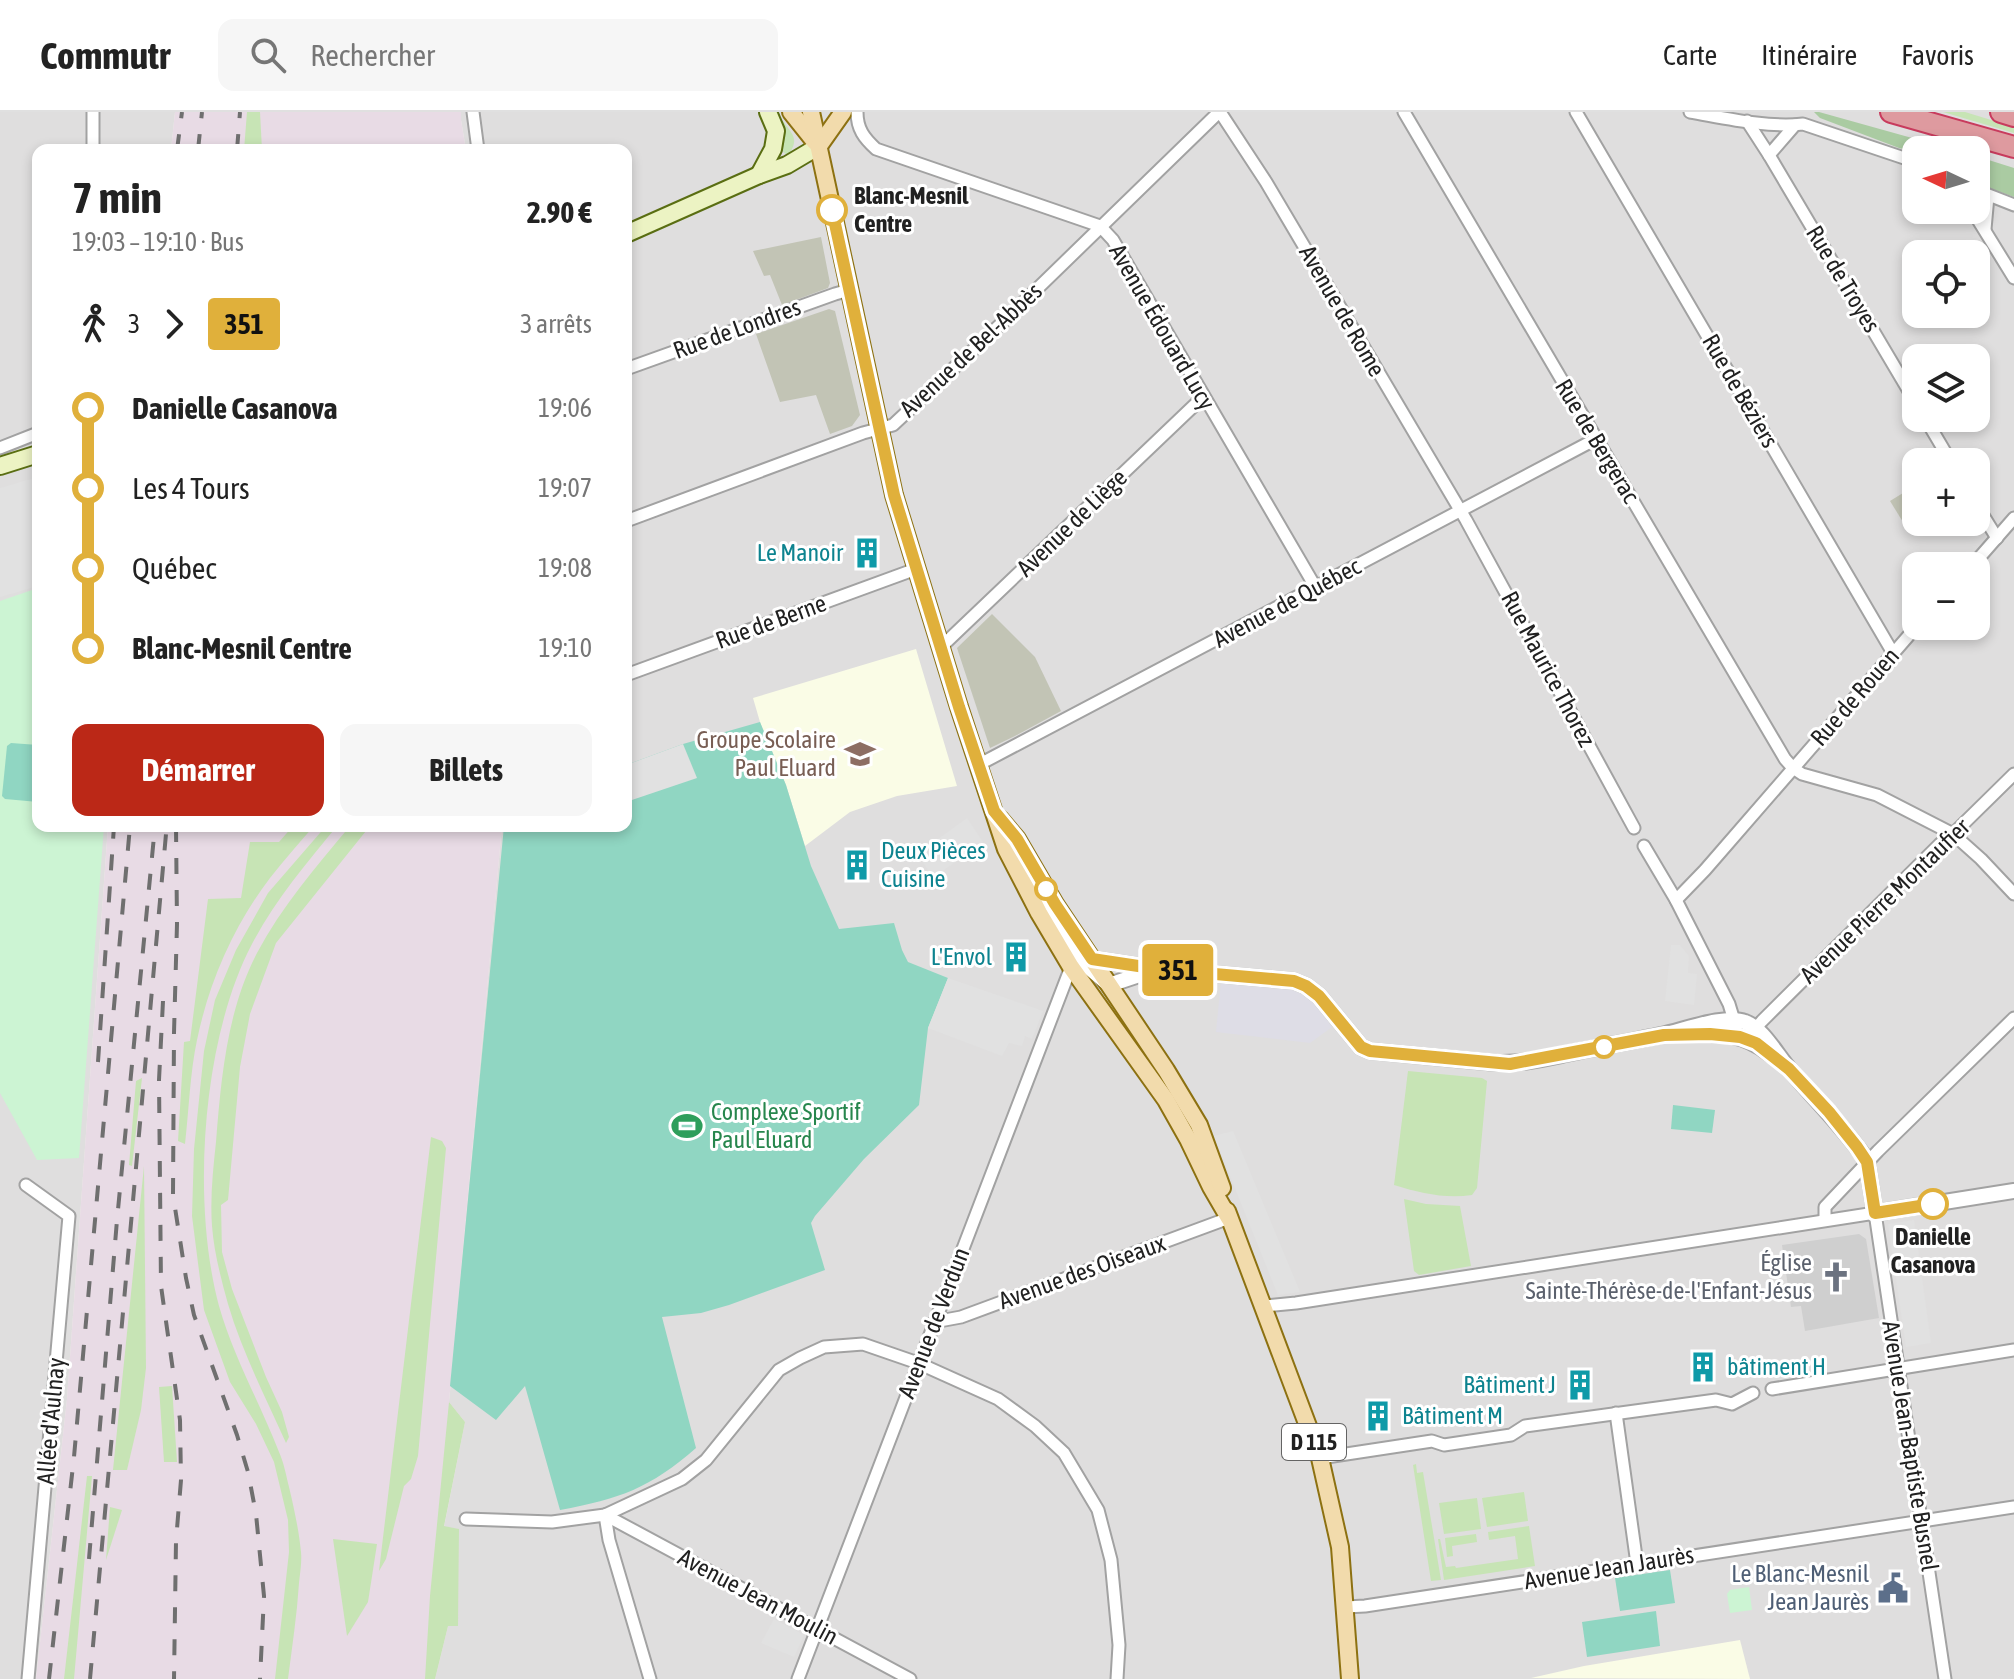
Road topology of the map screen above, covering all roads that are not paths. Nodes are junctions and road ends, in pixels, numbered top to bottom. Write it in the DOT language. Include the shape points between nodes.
graph roads {
  1 [pos="93,112"];
  2 [pos="768,112"];
  3 [pos="791,112"];
  4 [pos="811,112"];
  5 [pos="843,112"];
  6 [pos="857,112"];
  7 [pos="1219,112"];
  8 [pos="1404,112"];
  9 [pos="1576,112"];
  10 [pos="1589,112"];
  11 [pos="1690,112"];
  12 [pos="1891,112"];
  13 [pos="2001,112"];
  14 [pos="474,113"];
  15 [pos="2014,116"];
  16 [pos="1747,121"];
  17 [pos="1795,125"];
  18 [pos="1586,130"];
  19 [pos="93,144"];
  20 [pos="477,144"];
  21 [pos="819,146"];
  22 [pos="2014,147"];
  23 [pos="1769,155"];
  24 [pos="1902,157"];
  25 [pos="759,175"];
  26 [pos="1990,197"];
  27 [pos="2014,205"];
  28 [pos="1981,224"];
  29 [pos="1986,224"];
  30 [pos="1100,226"];
  31 [pos="1985,230"];
  32 [pos="632,231"];
  33 [pos="2014,278"];
  34 [pos="849,290"];
  35 [pos="632,367"];
  36 [pos="1902,379"];
  37 [pos="1203,397"];
  38 [pos="879,430"];
  39 [pos="32,435"];
  40 [pos="1596,439"];
  41 [pos="0,448"];
  42 [pos="32,456"];
  43 [pos="0,466"];
  44 [pos="1460,511"];
  45 [pos="2014,518"];
  46 [pos="632,519"];
  47 [pos="1990,527"];
  48 [pos="1997,538"];
  49 [pos="1984,552"];
  50 [pos="916,569"];
  51 [pos="1316,588"];
  52 [pos="1905,640"];
  53 [pos="940,648"];
  54 [pos="1893,653"];
  55 [pos="632,673"];
  56 [pos="978,765"];
  57 [pos="1793,768"];
  58 [pos="2014,774"];
  59 [pos="994,811"];
  60 [pos="1634,828"];
  61 [pos="1953,834"];
  62 [pos="1644,846"];
  63 [pos="2014,894"];
  64 [pos="1676,900"];
  65 [pos="1082,963"];
  66 [pos="1158,969"];
  67 [pos="1109,985"];
  68 [pos="2014,1018"];
  69 [pos="1734,1020"];
  70 [pos="1664,1035"];
  71 [pos="1756,1035"];
  72 [pos="1740,1037"];
  73 [pos="1867,1162"];
  74 [pos="26,1185"];
  75 [pos="2014,1191"];
  76 [pos="1875,1213"];
  77 [pos="1229,1218"];
  78 [pos="1825,1220"];
  79 [pos="1264,1306"];
  80 [pos="934,1322"];
  81 [pos="2014,1350"];
  82 [pos="918,1363"];
  83 [pos="1898,1370"];
  84 [pos="1772,1389"];
  85 [pos="1753,1393"];
  86 [pos="1616,1413"];
  87 [pos="1320,1458"];
  88 [pos="2014,1507"];
  89 [pos="605,1515"];
  90 [pos="466,1519"];
  91 [pos="1921,1521"];
  92 [pos="1637,1564"];
  93 [pos="1346,1607"];
  94 [pos="818,1628"];
  95 [pos="28,1679"];
  96 [pos="650,1679"];
  97 [pos="798,1679"];
  98 [pos="910,1679"];
  99 [pos="1117,1679"];
  100 [pos="1350,1679"];
  101 [pos="1945,1679"];
  1 -- 19 [label="street"];
  2 -- 25 [label="main road" via="776,131"];
  3 -- 21 [label="main road, D 115"];
  4 -- 21 [label="main road, D 115"];
  5 -- 21 [label="main road"];
  6 -- 30 [label="street, Avenue Édouard Lucy" via="860,130 876,149"];
  7 -- 30 [label="street, Avenue de Bel-Abbès"];
  7 -- 44 [label="street, Avenue de Rome" via="1266,182"];
  8 -- 40 [label="street, Rue de Bergerac"];
  9 -- 18 [label="street, Rue de Béziers"];
  10 -- 18 [label="street"];
  11 -- 16 [label="street"];
  12 -- 22 [label="highway"];
  13 -- 15 [label="highway"];
  14 -- 20 [label="street"];
  16 -- 17 [label="street"];
  16 -- 23 [label="street, Rue de Troyes"];
  17 -- 23 [label="street"];
  17 -- 24 [label="street"];
  18 -- 54 [label="street, Rue de Béziers"];
  21 -- 25 [label="main road"];
  21 -- 34 [label="main road, D 115"];
  23 -- 36 [label="street, Rue de Troyes"];
  25 -- 32 [label="main road"];
  26 -- 27 [label="street"];
  28 -- 31 [label="street"];
  29 -- 31 [label="street"];
  30 -- 37 [label="street, Avenue Édouard Lucy"];
  30 -- 38 [label="street, Avenue de Bel-Abbès" via="893,425"];
  31 -- 33 [label="street"];
  34 -- 35 [label="street, Rue de Londres"];
  34 -- 38 [label="main road, D 115"];
  37 -- 51 [label="street, Avenue Édouard Lucy"];
  37 -- 53 [label="street, Avenue de Liège"];
  38 -- 46 [label="street, Avenue de Bel-Abbès"];
  38 -- 50 [label="main road, D 115"];
  39 -- 41 [label="street"];
  40 -- 44 [label="street, Avenue de Québec"];
  40 -- 57 [label="street, Rue de Bergerac"];
  42 -- 43 [label="main road"];
  44 -- 51 [label="street, Avenue de Québec"];
  44 -- 60 [label="street, Rue Maurice Thorez"];
  45 -- 48 [label="street"];
  47 -- 48 [label="street"];
  48 -- 49 [label="street"];
  50 -- 53 [label="main road, D 115"];
  50 -- 55 [label="street, Rue de Berne"];
  51 -- 56 [label="street, Avenue de Québec"];
  52 -- 54 [label="street, Rue de Rouen"];
  53 -- 56 [label="main road, D 115"];
  54 -- 57 [label="street, Rue de Rouen"];
  56 -- 59 [label="main road, D 115"];
  57 -- 61 [label="street" via="1877,795"];
  57 -- 64 [label="street, Rue de Rouen"];
  58 -- 61 [label="street, Avenue Pierre Montaufier"];
  59 -- 65 [label="main road, D 115" via="1055,904"];
  59 -- 65 [label="main road, D 115" via="1022,881"];
  61 -- 63 [label="street"];
  61 -- 71 [label="street, Avenue Pierre Montaufier"];
  62 -- 64 [label="street"];
  64 -- 69 [label="street"];
  65 -- 66 [label="street"];
  65 -- 67 [label="main road, D 115"];
  65 -- 77 [label="main road, D 115" via="1166,1100"];
  65 -- 80 [label="street, Avenue de Verdun"];
  66 -- 67 [label="street"];
  66 -- 70 [label="street" via="1294,981 1319,996 1370,1051 1510,1064"];
  67 -- 77 [label="main road, D 115" via="1199,1125"];
  68 -- 73 [label="street"];
  69 -- 70 [label="street"];
  69 -- 71 [label="street" via="1744,1021"];
  69 -- 72 [label="street"];
  70 -- 72 [label="street"];
  71 -- 72 [label="street"];
  71 -- 73 [label="street" via="1841,1126"];
  73 -- 76 [label="street"];
  73 -- 78 [label="street" via="1825,1207"];
  74 -- 95 [label="street, Allée d'Aulnay" via="69,1216"];
  75 -- 76 [label="street"];
  76 -- 78 [label="street"];
  76 -- 83 [label="street, Avenue Jean-Baptiste Busnel"];
  77 -- 79 [label="main road, D 115"];
  77 -- 80 [label="street, Avenue des Oiseaux" via="961,1317"];
  78 -- 79 [label="street"];
  79 -- 87 [label="main road, D 115"];
  80 -- 82 [label="street, Avenue de Verdun"];
  81 -- 83 [label="street"];
  82 -- 89 [label="street" via="863,1344 824,1347 800,1358 779,1370 706,1460 682,1479"];
  82 -- 94 [label="street, Avenue de Verdun"];
  82 -- 99 [label="street" via="998,1399 1064,1453 1098,1510 1111,1560"];
  83 -- 84 [label="street"];
  83 -- 91 [label="street, Avenue Jean-Baptiste Busnel"];
  85 -- 86 [label="street" via="1732,1404 1716,1400"];
  86 -- 87 [label="street" via="1525,1426 1511,1435"];
  86 -- 92 [label="street"];
  87 -- 93 [label="main road, D 115" via="1340,1547"];
  88 -- 91 [label="street, Avenue Jean Jaurès"];
  89 -- 90 [label="street" via="552,1522"];
  89 -- 94 [label="street, Avenue Jean Moulin"];
  89 -- 96 [label="street"];
  91 -- 92 [label="street, Avenue Jean Jaurès"];
  91 -- 101 [label="street, Avenue Jean-Baptiste Busnel"];
  92 -- 93 [label="street, Avenue Jean Jaurès"];
  93 -- 100 [label="main road, D 115"];
  94 -- 97 [label="street, Avenue de Verdun"];
  94 -- 98 [label="street, Avenue Jean Moulin"];
}
